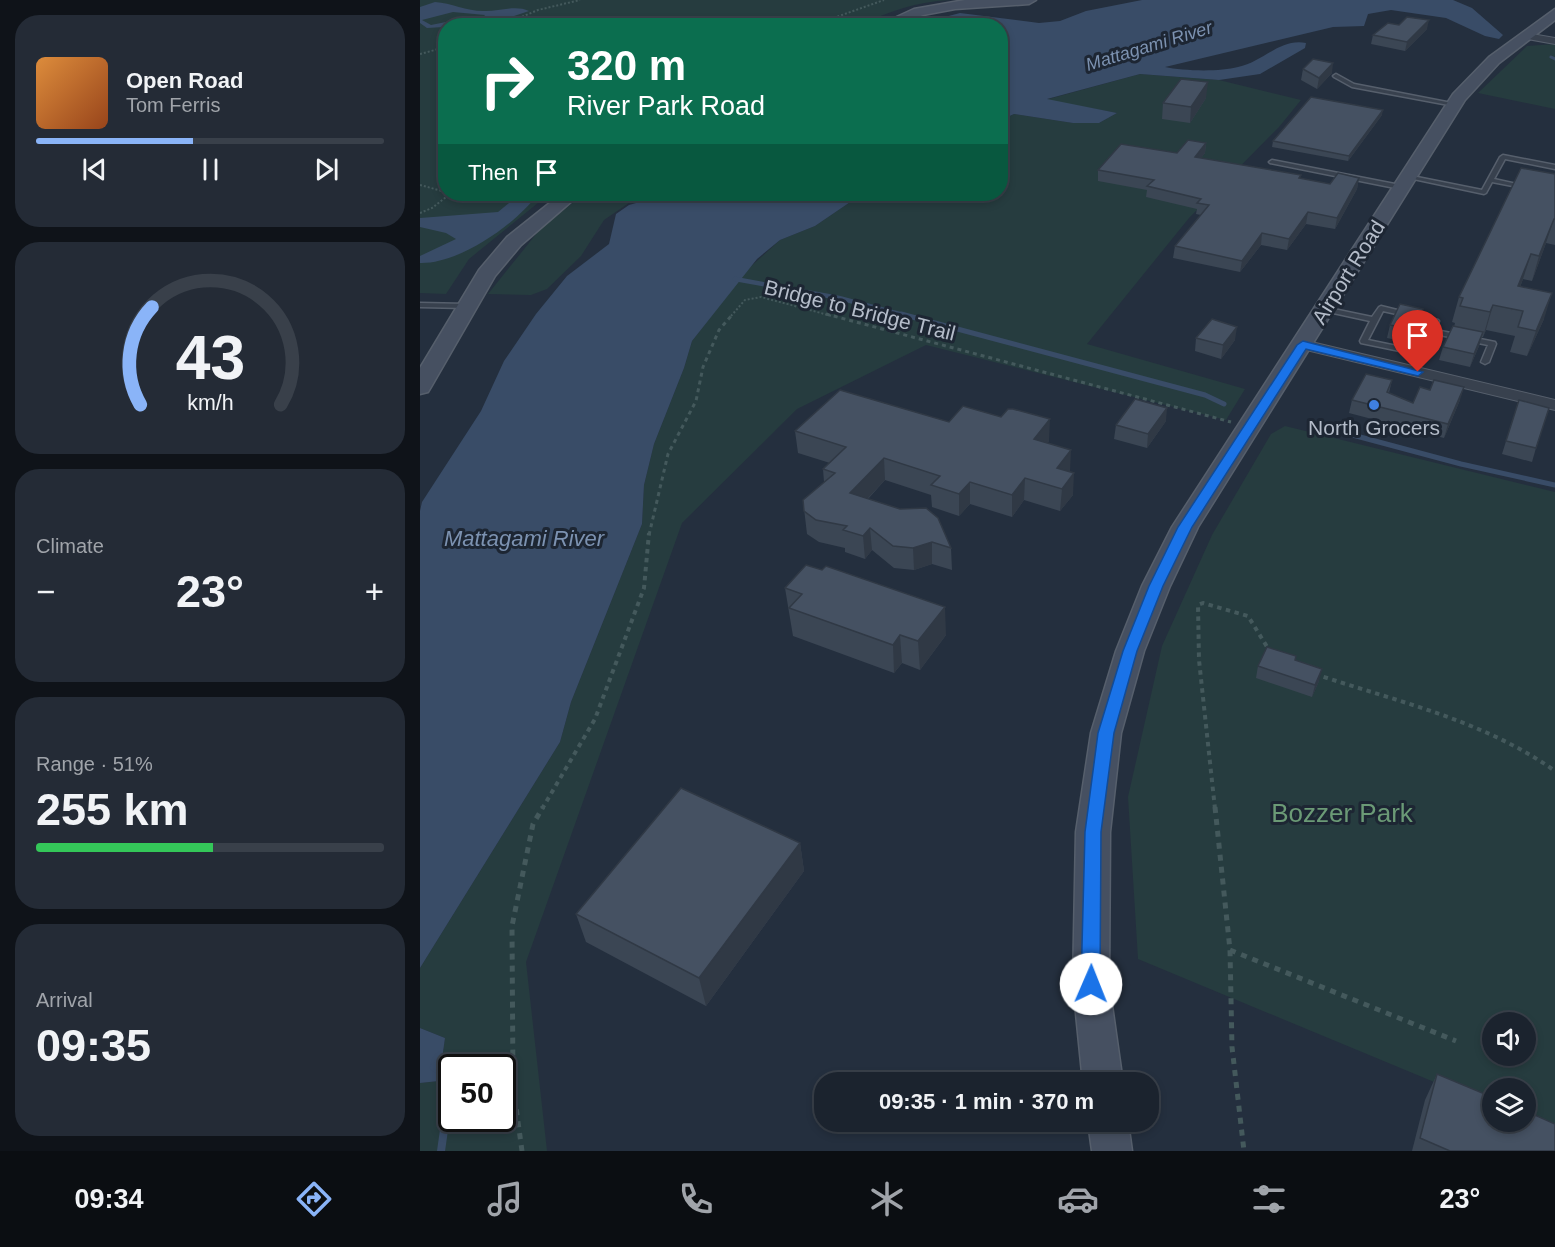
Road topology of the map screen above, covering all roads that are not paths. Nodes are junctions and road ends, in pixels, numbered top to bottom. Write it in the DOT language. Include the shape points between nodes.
graph roads {
  1 [pos="1029,0"];
  2 [pos="1555,13"];
  3 [pos="898,18"];
  4 [pos="1526,36"];
  5 [pos="1555,40"];
  6 [pos="1336,76"];
  7 [pos="1454,104"];
  8 [pos="1272,162"];
  9 [pos="1544,165"];
  10 [pos="1555,167"];
  11 [pos="1540,173"];
  12 [pos="1490,180"];
  13 [pos="1404,182"];
  14 [pos="1532,188"];
  15 [pos="563,201"];
  16 [pos="420,304"];
  17 [pos="466,306"];
  18 [pos="1324,309"];
  19 [pos="1374,320"];
  20 [pos="1432,331"];
  21 [pos="1303,345"];
  22 [pos="1485,362"];
  23 [pos="420,387"];
  24 [pos="1555,405"];
  25 [pos="1102,1072"];
  26 [pos="1109,1132"];
  27 [pos="1112,1151"];
  1 -- 3 [label="main road" via="939,7"];
  2 -- 4 [label="main road, Airport Road"];
  4 -- 5 [label="street"];
  4 -- 7 [label="main road, Airport Road" via="1475,77"];
  6 -- 7 [label="lane" via="1352,85"];
  7 -- 13 [label="main road, Airport Road"];
  8 -- 13 [label="lane"];
  9 -- 10 [label="lane"];
  9 -- 11 [label="lane"];
  9 -- 12 [label="lane" via="1503,158"];
  12 -- 13 [label="lane" via="1484,192"];
  12 -- 14 [label="lane"];
  13 -- 18 [label="main road, Airport Road"];
  15 -- 17 [label="main road" via="514,241"];
  16 -- 17 [label="lane"];
  17 -- 23 [label="main road"];
  18 -- 19 [label="lane"];
  18 -- 21 [label="main road, Airport Road"];
  19 -- 20 [label="lane" via="1381,308 1436,321"];
  19 -- 20 [label="lane" via="1364,341 1424,354"];
  20 -- 22 [label="lane" via="1492,344"];
  21 -- 24 [label="street"];
  21 -- 25 [label="main road, Airport Road" via="1185,527 1130,651 1106,733 1093,832 1091,984"];
  26 -- 27 [label="main road"];
}
